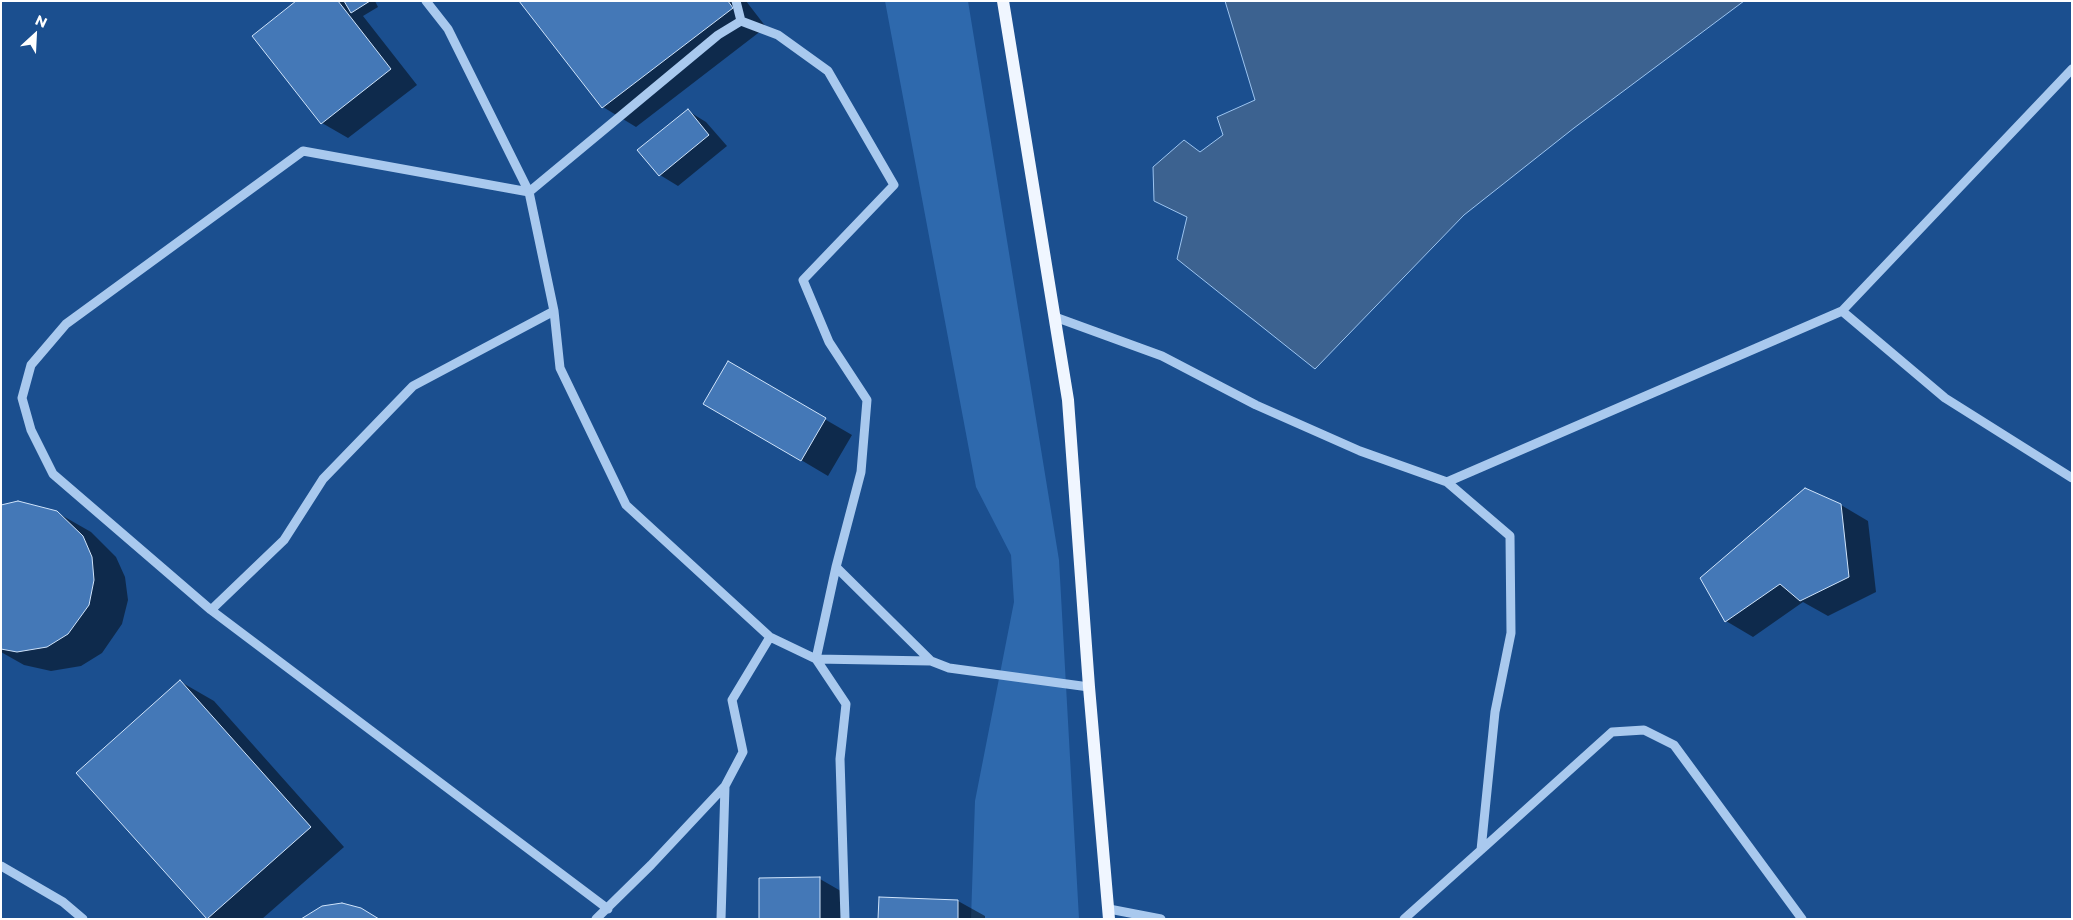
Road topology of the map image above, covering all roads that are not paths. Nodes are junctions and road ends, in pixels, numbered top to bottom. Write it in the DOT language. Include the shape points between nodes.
graph roads {
  1 [pos="426,1"];
  2 [pos="736,1"];
  3 [pos="1003,1"];
  4 [pos="740,21"];
  5 [pos="2072,69"];
  6 [pos="528,192"];
  7 [pos="554,311"];
  8 [pos="1842,311"];
  9 [pos="1055,317"];
  10 [pos="2072,478"];
  11 [pos="1447,482"];
  12 [pos="836,567"];
  13 [pos="211,610"];
  14 [pos="770,636"];
  15 [pos="816,659"];
  16 [pos="931,661"];
  17 [pos="1089,687"];
  18 [pos="725,786"];
  19 [pos="1481,850"];
  20 [pos="1,866"];
  21 [pos="608,908"];
  22 [pos="1109,914"];
  23 [pos="83,919"];
  24 [pos="596,919"];
  25 [pos="721,919"];
  26 [pos="845,919"];
  27 [pos="1161,919"];
  28 [pos="1404,919"];
  29 [pos="1802,919"];
  1 -- 6 [label="lane" via="448,29"];
  2 -- 4 [label="lane"];
  3 -- 9 [label="main road"];
  4 -- 6 [label="lane" via="718,35"];
  4 -- 12 [label="lane" via="778,35 828,71 894,185 803,280 829,342 867,400 860,472"];
  5 -- 8 [label="lane"];
  6 -- 7 [label="lane"];
  6 -- 13 [label="lane" via="303,151 66,324 31,364 22,398 31,430 53,474"];
  7 -- 13 [label="lane" via="413,386 323,479 284,540"];
  7 -- 14 [label="lane" via="560,368 626,505"];
  8 -- 10 [label="lane" via="1945,398"];
  8 -- 11 [label="lane"];
  9 -- 11 [label="lane" via="1162,356 1256,405 1351,447"];
  9 -- 17 [label="main road" via="1068,400"];
  11 -- 19 [label="lane" via="1510,536 1511,633 1495,712"];
  12 -- 15 [label="lane"];
  12 -- 16 [label="lane"];
  13 -- 21 [label="lane"];
  14 -- 15 [label="lane"];
  14 -- 18 [label="lane" via="732,700 743,752"];
  15 -- 16 [label="lane"];
  15 -- 26 [label="lane" via="846,704 840,759"];
  16 -- 17 [label="lane" via="948,668"];
  17 -- 22 [label="main road"];
  18 -- 21 [label="lane"];
  18 -- 25 [label="lane"];
  19 -- 28 [label="lane"];
  19 -- 29 [label="lane" via="1612,732 1644,730 1674,745"];
  20 -- 23 [label="lane" via="63,902"];
  21 -- 24 [label="lane"];
  22 -- 27 [label="lane"];
}
